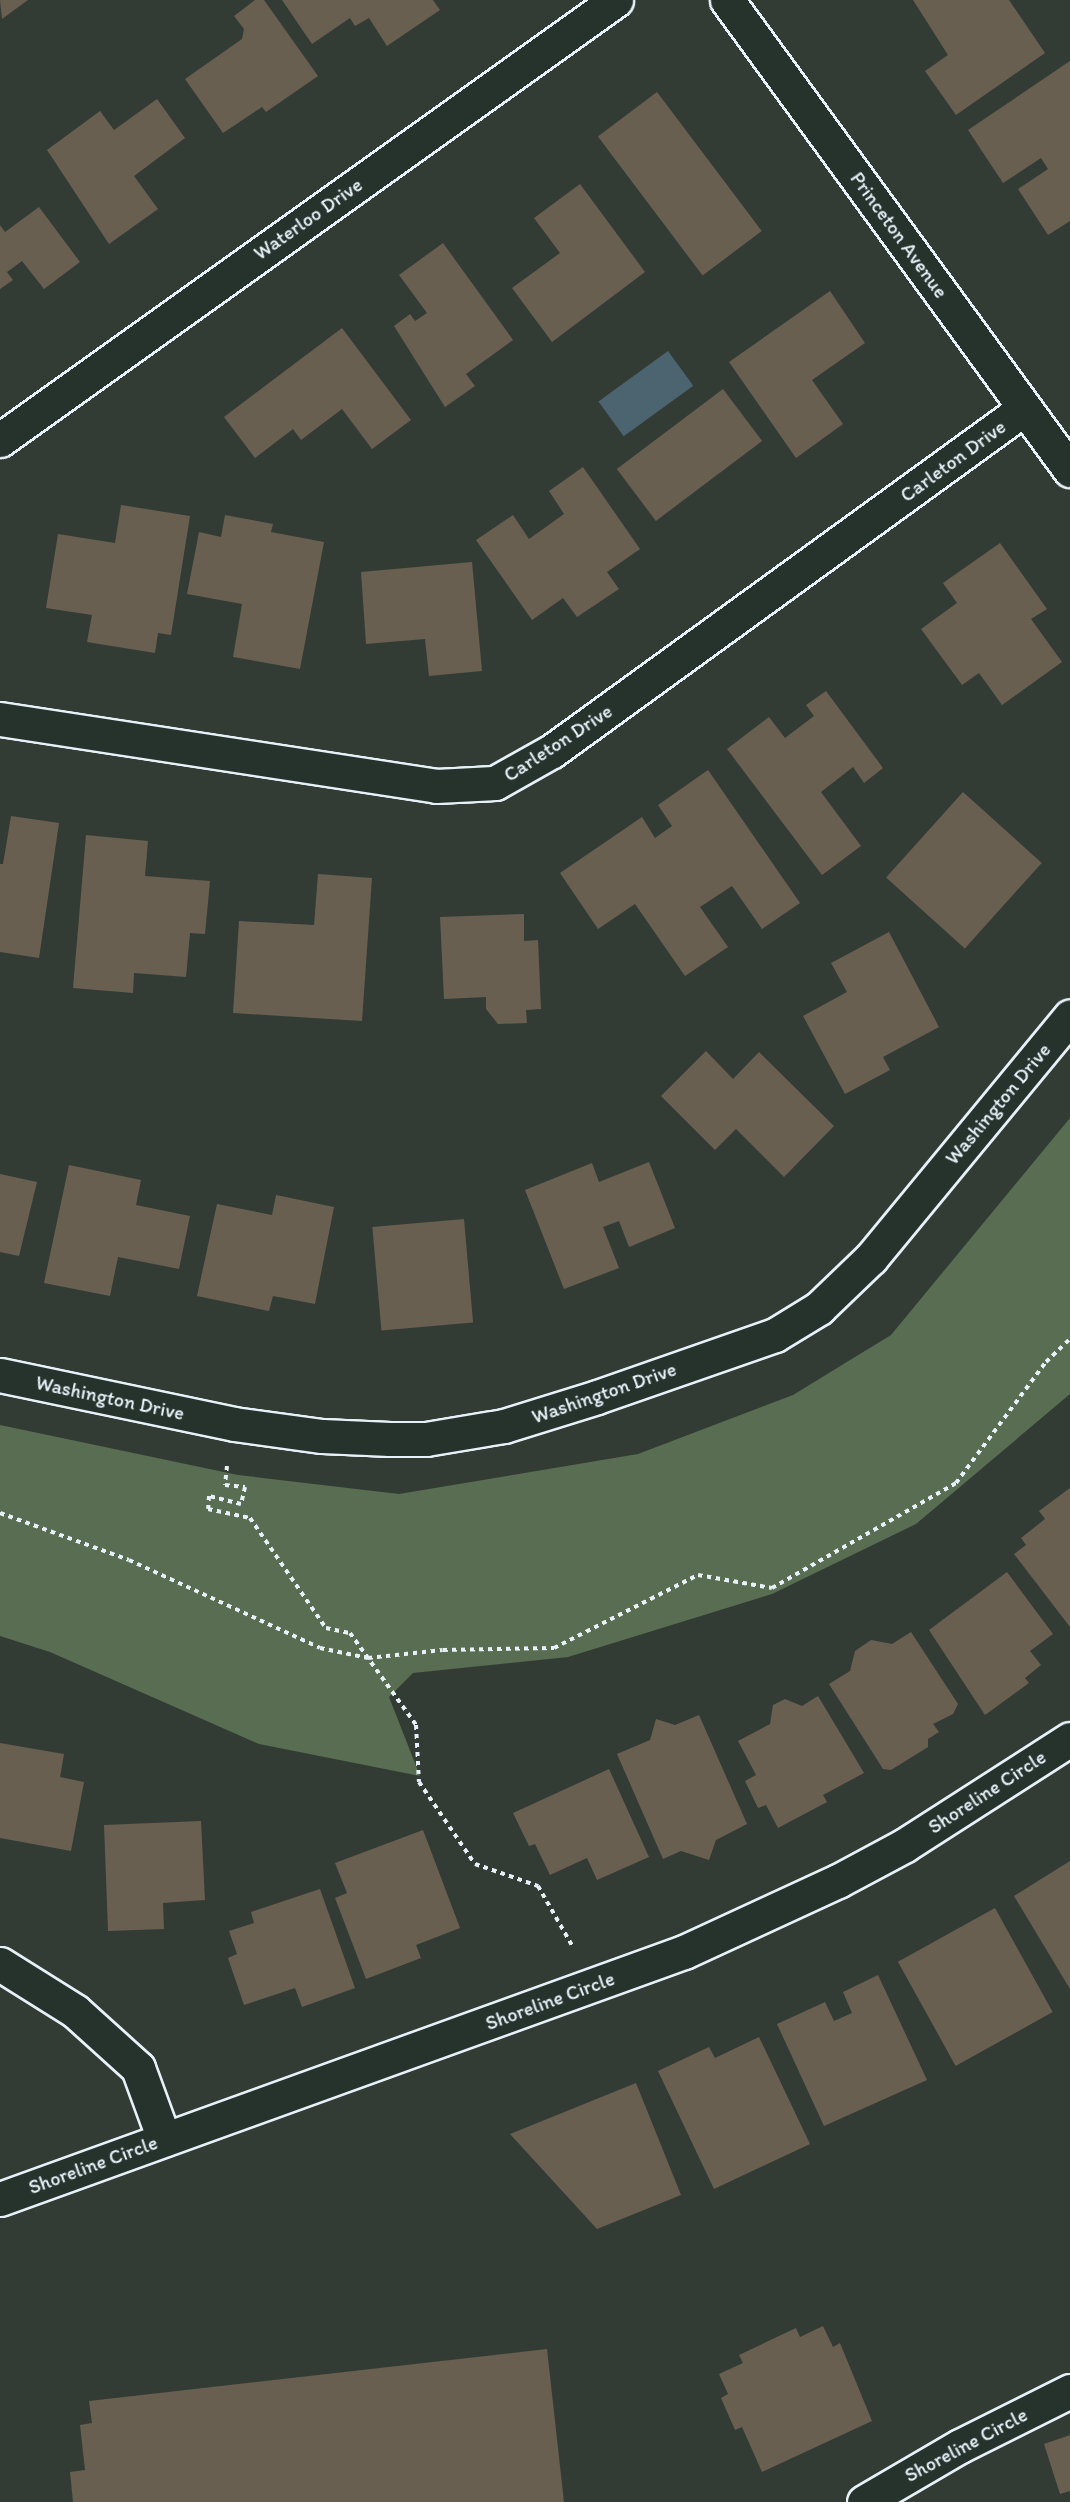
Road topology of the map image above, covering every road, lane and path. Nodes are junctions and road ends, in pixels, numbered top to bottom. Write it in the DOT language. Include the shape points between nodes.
graph roads {
  1 [pos="616,0"];
  2 [pos="728,0"];
  3 [pos="1025,408"];
  4 [pos="0,440"];
  5 [pos="1070,470"];
  6 [pos="0,718"];
  7 [pos="1070,1017"];
  8 [pos="1070,1339"];
  9 [pos="0,1375"];
  10 [pos="241,1504"];
  11 [pos="0,1513"];
  12 [pos="368,1658"];
  13 [pos="1070,1739"];
  14 [pos="564,1926"];
  15 [pos="0,1964"];
  16 [pos="164,2139"];
  17 [pos="0,2199"];
  18 [pos="1070,2391"];
  19 [pos="864,2502"];
  1 -- 4 [label="street, Waterloo Drive"];
  2 -- 3 [label="street, Princeton Avenue"];
  3 -- 5 [label="street, Princeton Avenue"];
  3 -- 6 [label="street, Carleton Drive" via="552,751 495,783 436,786"];
  7 -- 9 [label="street, Washington Drive" via="871,1258 819,1308 775,1335 597,1397 504,1426 426,1439 390,1439 322,1436 234,1424"];
  8 -- 12 [label="path" via="1046,1362 956,1483 772,1588 698,1575 554,1648 442,1650"];
  10 -- 12 [label="path" via="209,1496 208,1509 250,1518 321,1622 327,1628 350,1633"];
  11 -- 12 [label="path" via="129,1560 320,1648"];
  12 -- 14 [label="path" via="416,1725 419,1782 475,1864 538,1886"];
  13 -- 16 [label="street, Shoreline Circle" via="905,1845 838,1881 684,1952"];
  15 -- 16 [label="street" via="75,2011 138,2068"];
  16 -- 17 [label="street, Shoreline Circle"];
  18 -- 19 [label="street, Shoreline Circle" via="960,2446"];
}
